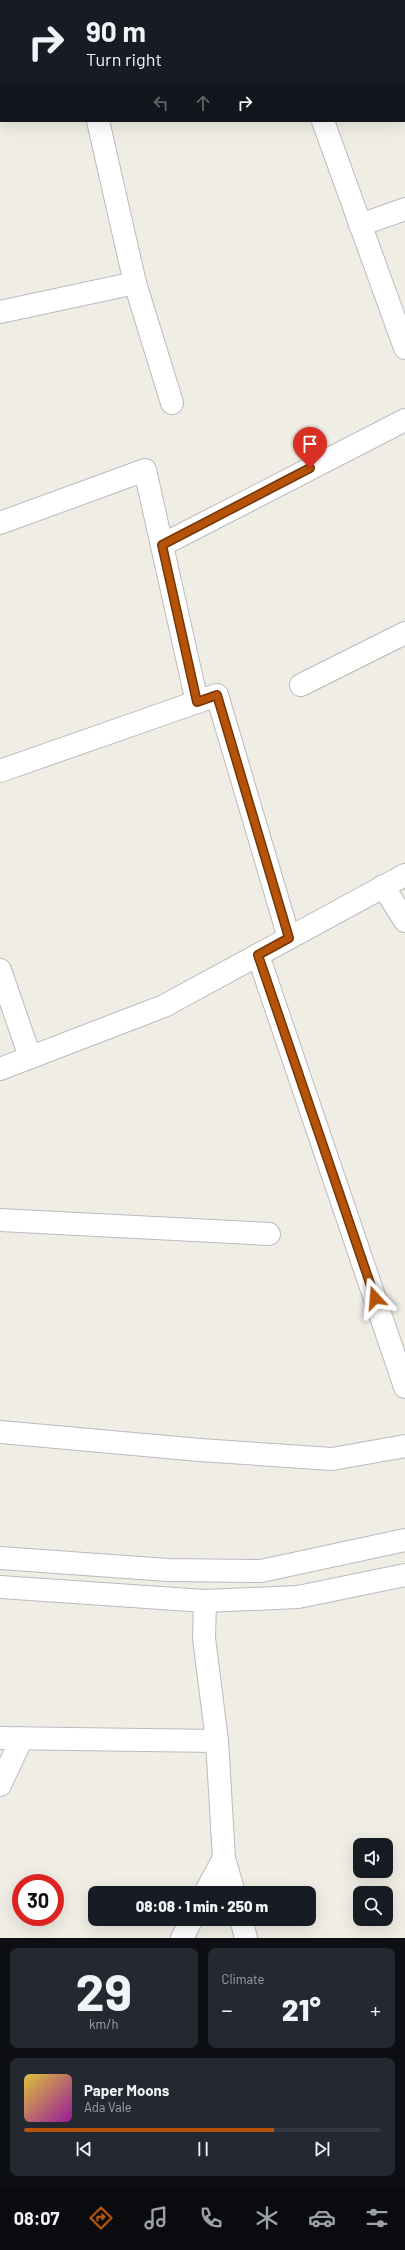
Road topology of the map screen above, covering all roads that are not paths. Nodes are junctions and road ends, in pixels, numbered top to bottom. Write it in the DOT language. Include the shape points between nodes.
graph roads {
  1 [pos="98,122"];
  2 [pos="322,122"];
  3 [pos="405,209"];
  4 [pos="360,225"];
  5 [pos="135,283"];
  6 [pos="0,312"];
  7 [pos="405,348"];
  8 [pos="172,403"];
  9 [pos="405,420"];
  10 [pos="0,523"];
  11 [pos="162,545"];
  12 [pos="405,633"];
  13 [pos="301,685"];
  14 [pos="197,702"];
  15 [pos="0,771"];
  16 [pos="405,875"];
  17 [pos="383,886"];
  18 [pos="405,921"];
  19 [pos="289,938"];
  20 [pos="258,955"];
  21 [pos="0,970"];
  22 [pos="30,1057"];
  23 [pos="0,1069"];
  24 [pos="0,1220"];
  25 [pos="269,1234"];
  26 [pos="405,1387"];
  27 [pos="0,1432"];
  28 [pos="405,1446"];
  29 [pos="405,1540"];
  30 [pos="0,1558"];
  31 [pos="405,1575"];
  32 [pos="0,1587"];
  33 [pos="205,1601"];
  34 [pos="0,1738"];
  35 [pos="22,1738"];
  36 [pos="217,1741"];
  37 [pos="0,1784"];
  38 [pos="224,1858"];
  39 [pos="209,1886"];
  40 [pos="232,1886"];
  41 [pos="188,1926"];
  42 [pos="243,1926"];
  43 [pos="182,1938"];
  44 [pos="246,1938"];
  1 -- 5 [label="street"];
  2 -- 4 [label="street"];
  3 -- 4 [label="street"];
  4 -- 7 [label="street"];
  5 -- 6 [label="street"];
  5 -- 8 [label="street"];
  9 -- 11 [label="street"];
  10 -- 11 [label="street" via="145,470"];
  11 -- 14 [label="street"];
  12 -- 13 [label="street"];
  14 -- 15 [label="street"];
  14 -- 19 [label="street" via="217,695"];
  16 -- 17 [label="street"];
  17 -- 18 [label="street"];
  17 -- 19 [label="street"];
  19 -- 20 [label="street"];
  20 -- 22 [label="street" via="164,1006"];
  20 -- 26 [label="street"];
  21 -- 22 [label="street"];
  22 -- 23 [label="street"];
  24 -- 25 [label="street"];
  27 -- 28 [label="street" via="332,1459"];
  29 -- 30 [label="street" via="261,1571 168,1570"];
  31 -- 33 [label="street" via="298,1597"];
  32 -- 33 [label="street"];
  33 -- 36 [label="street" via="204,1638"];
  34 -- 35 [label="street"];
  35 -- 36 [label="street"];
  35 -- 37 [label="street"];
  36 -- 38 [label="street"];
  38 -- 39 [label="street"];
  38 -- 40 [label="street"];
  41 -- 43 [label="street"];
  42 -- 44 [label="street"];
}
